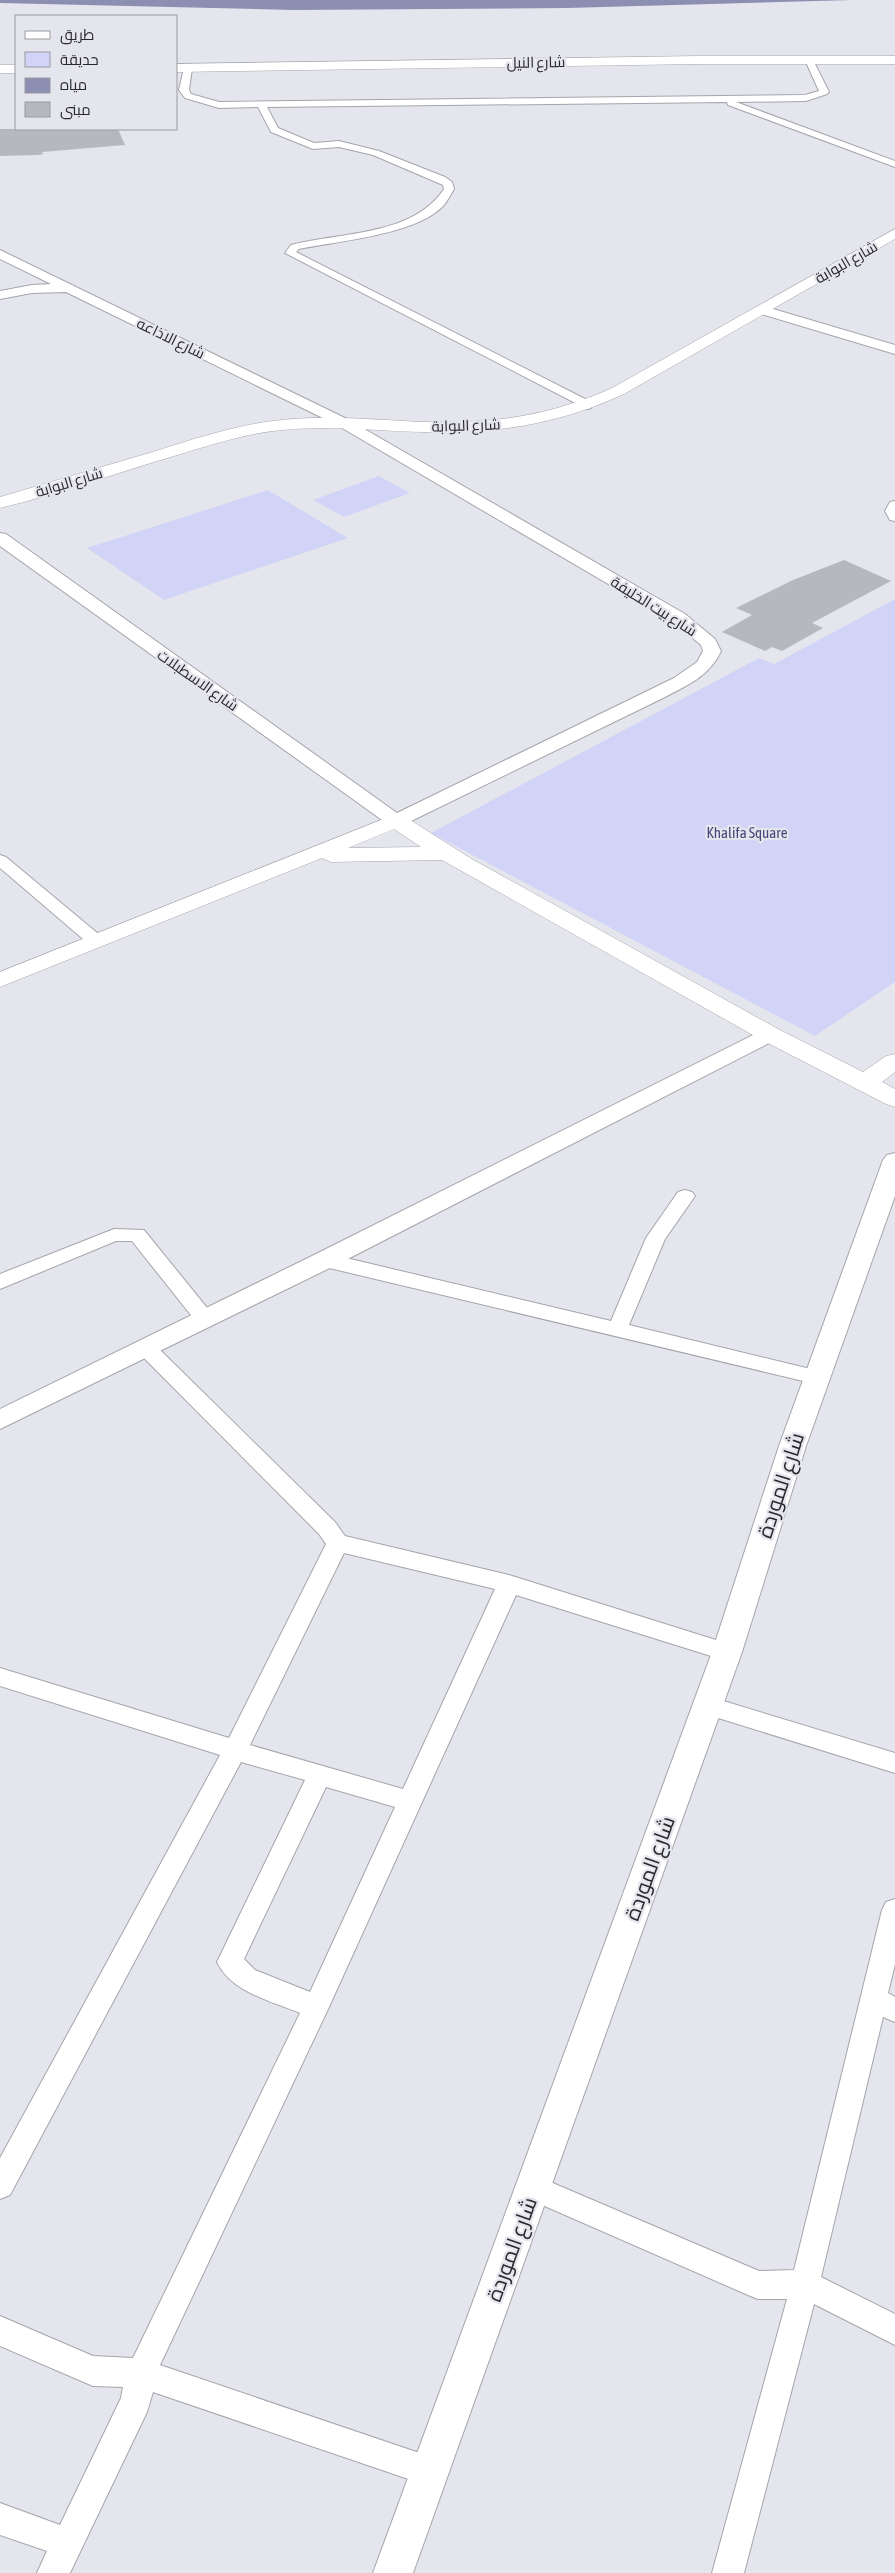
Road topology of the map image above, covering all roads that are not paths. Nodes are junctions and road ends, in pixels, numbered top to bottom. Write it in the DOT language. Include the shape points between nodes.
graph roads {
  1 [pos="809,60"];
  2 [pos="895,60"];
  3 [pos="182,68"];
  4 [pos="15,69"];
  5 [pos="0,70"];
  6 [pos="720,98"];
  7 [pos="261,104"];
  8 [pos="895,164"];
  9 [pos="894,237"];
  10 [pos="0,254"];
  11 [pos="36,272"];
  12 [pos="66,288"];
  13 [pos="0,290"];
  14 [pos="0,295"];
  15 [pos="768,312"];
  16 [pos="895,350"];
  17 [pos="311,405"];
  18 [pos="588,405"];
  19 [pos="290,424"];
  20 [pos="349,426"];
  21 [pos="0,503"];
  22 [pos="895,505"];
  23 [pos="0,510"];
  24 [pos="895,517"];
  25 [pos="0,538"];
  26 [pos="396,821"];
  27 [pos="447,853"];
  28 [pos="306,857"];
  29 [pos="0,860"];
  30 [pos="96,941"];
  31 [pos="0,980"];
  32 [pos="769,1034"];
  33 [pos="895,1061"];
  34 [pos="864,1083"];
  35 [pos="895,1099"];
  36 [pos="895,1160"];
  37 [pos="685,1196"];
  38 [pos="325,1260"];
  39 [pos="0,1282"];
  40 [pos="205,1319"];
  41 [pos="617,1330"];
  42 [pos="146,1348"];
  43 [pos="816,1377"];
  44 [pos="0,1420"];
  45 [pos="338,1543"];
  46 [pos="509,1584"];
  47 [pos="727,1652"];
  48 [pos="0,1677"];
  49 [pos="707,1705"];
  50 [pos="235,1750"];
  51 [pos="895,1763"];
  52 [pos="320,1774"];
  53 [pos="408,1801"];
  54 [pos="895,1910"];
  55 [pos="884,2004"];
  56 [pos="316,2007"];
  57 [pos="0,2186"];
  58 [pos="534,2188"];
  59 [pos="805,2284"];
  60 [pos="895,2330"];
  61 [pos="0,2331"];
  62 [pos="141,2373"];
  63 [pos="432,2472"];
  64 [pos="0,2519"];
  65 [pos="67,2543"];
  66 [pos="53,2573"];
  67 [pos="393,2573"];
  68 [pos="728,2573"];
  1 -- 2 [label="main road, شارع النيل"];
  1 -- 3 [label="main road, شارع النيل"];
  1 -- 6 [label="street" via="824,92 816,96"];
  3 -- 7 [label="street" via="184,90 188,96 219,105"];
  4 -- 5 [label="main road"];
  6 -- 7 [label="street"];
  6 -- 8 [label="street"];
  7 -- 18 [label="street" via="274,130 313,146 339,144 376,152 441,179 449,189 439,204 410,220 360,237 295,247 290,253"];
  9 -- 15 [label="main road, شارع البوابة"];
  10 -- 11 [label="street, شارع الاذاعه"];
  11 -- 12 [label="street, شارع الاذاعه"];
  11 -- 13 [label="street" via="32,282"];
  12 -- 14 [label="street" via="32,289"];
  12 -- 17 [label="street, شارع الاذاعه"];
  15 -- 16 [label="street"];
  15 -- 18 [label="main road, شارع البوابة"];
  15 -- 20 [label="main road, شارع البوابة" via="612,403 568,419 530,428 426,434"];
  17 -- 19 [label="main road"];
  17 -- 20 [label="street, شارع الاذاعه"];
  18 -- 20 [label="main road, شارع البوابة" via="546,418 486,426"];
  19 -- 20 [label="main road, شارع البوابة"];
  19 -- 21 [label="main road, شارع البوابة" via="216,438"];
  20 -- 23 [label="main road, شارع البوابة" via="251,436"];
  20 -- 26 [label="street, شارع بيت الخليفة" via="679,618 708,643 712,652 706,664 697,671 657,694"];
  22 -- 24 [label="street" via="891,511"];
  25 -- 26 [label="street, شارع الاسطبلات"];
  26 -- 27 [label="main road"];
  26 -- 28 [label="main road"];
  27 -- 28 [label="main road" via="352,853"];
  27 -- 32 [label="main road"];
  28 -- 30 [label="main road"];
  29 -- 30 [label="street"];
  30 -- 31 [label="main road"];
  32 -- 34 [label="main road"];
  32 -- 38 [label="street"];
  33 -- 34 [label="main road"];
  34 -- 35 [label="main road"];
  36 -- 43 [label="street, شارع الموردة" via="867,1245"];
  37 -- 41 [label="street" via="656,1238"];
  38 -- 40 [label="street"];
  38 -- 41 [label="street"];
  39 -- 40 [label="street" via="114,1235 137,1235"];
  40 -- 42 [label="street"];
  41 -- 43 [label="street"];
  42 -- 44 [label="street"];
  42 -- 45 [label="street" via="328,1528"];
  43 -- 47 [label="street, شارع الموردة" via="769,1513"];
  45 -- 46 [label="street"];
  45 -- 50 [label="street"];
  46 -- 47 [label="street"];
  46 -- 53 [label="street"];
  47 -- 49 [label="street, شارع الموردة"];
  48 -- 50 [label="street"];
  49 -- 51 [label="street"];
  49 -- 58 [label="street, شارع الموردة"];
  50 -- 52 [label="street"];
  50 -- 57 [label="street"];
  52 -- 53 [label="street"];
  52 -- 56 [label="street" via="230,1962 246,1978"];
  53 -- 56 [label="street"];
  54 -- 55 [label="street"];
  55 -- 59 [label="street" via="843,2134"];
  56 -- 62 [label="street"];
  58 -- 59 [label="street" via="758,2285"];
  58 -- 63 [label="street, شارع الموردة"];
  59 -- 60 [label="street"];
  59 -- 68 [label="street"];
  61 -- 62 [label="street" via="93,2371"];
  62 -- 63 [label="street"];
  62 -- 65 [label="street" via="136,2401"];
  63 -- 67 [label="street, شارع الموردة"];
  64 -- 65 [label="street"];
  65 -- 66 [label="street"];
}
